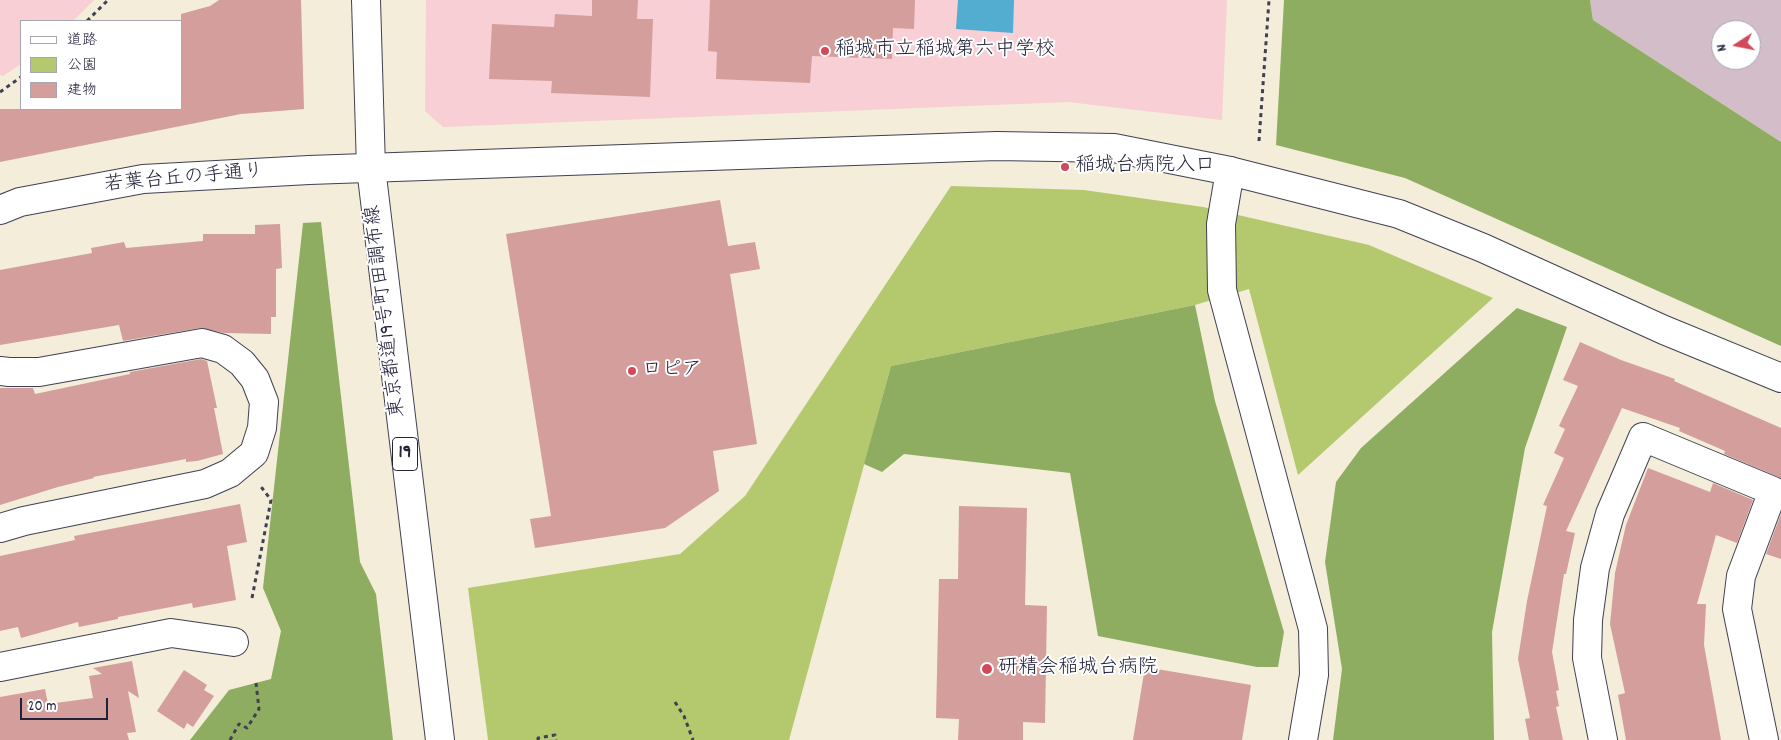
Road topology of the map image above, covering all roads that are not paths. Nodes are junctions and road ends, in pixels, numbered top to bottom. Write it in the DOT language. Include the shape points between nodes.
graph roads {
  1 [pos="366,0"];
  2 [pos="371,168"];
  3 [pos="1230,171"];
  4 [pos="0,210"];
  5 [pos="0,370"];
  6 [pos="1781,378"];
  7 [pos="0,528"];
  8 [pos="234,642"];
  9 [pos="0,667"];
  10 [pos="1769,733"];
  11 [pos="440,740"];
  12 [pos="1303,740"];
  13 [pos="1603,740"];
  1 -- 2 [label="street, 東京都道19号町田調布線 / 19"];
  2 -- 3 [label="street, 若葉台丘の手通り" via="997,146 1114,148"];
  2 -- 4 [label="street, 若葉台丘の手通り" via="143,179 20,202"];
  2 -- 11 [label="street, 東京都道19号町田調布線 / 19"];
  3 -- 6 [label="street, 若葉台丘の手通り" via="1399,214"];
  3 -- 12 [label="street" via="1221,224 1222,290 1313,629 1314,675"];
  5 -- 7 [label="street" via="39,372 202,343 223,349 242,363 255,378 264,402 262,428 254,453 230,473 205,484"];
  8 -- 9 [label="street" via="171,633"];
  10 -- 13 [label="street" via="1737,609 1741,576 1773,491 1643,437 1610,514 1596,568 1588,620 1587,658"];
}
